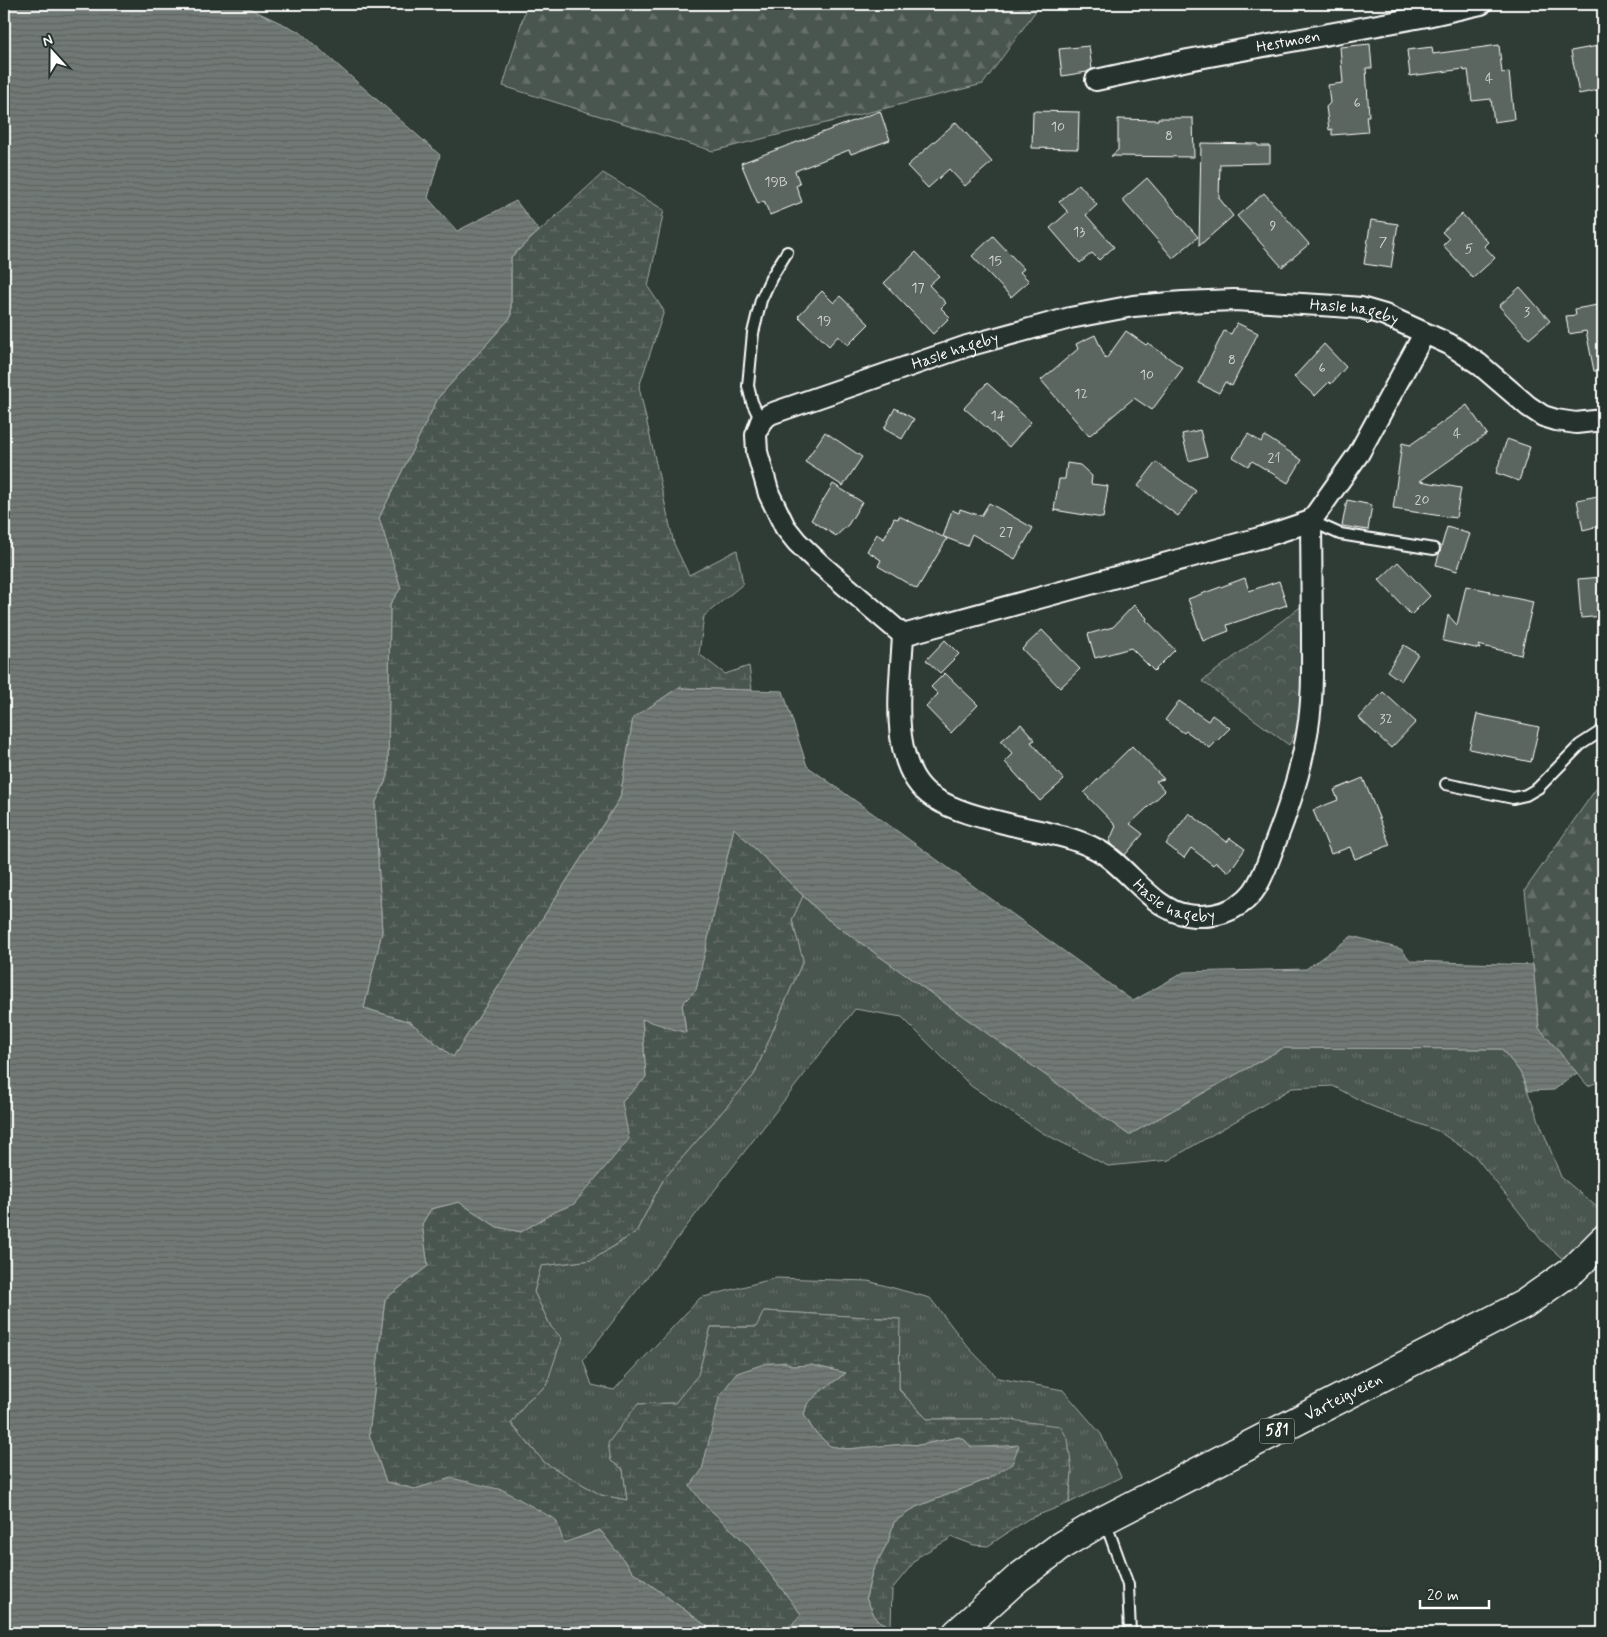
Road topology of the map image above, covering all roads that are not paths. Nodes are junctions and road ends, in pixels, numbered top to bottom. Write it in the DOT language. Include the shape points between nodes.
graph roads {
  1 [pos="1481,4"];
  2 [pos="1096,80"];
  3 [pos="787,252"];
  4 [pos="1424,334"];
  5 [pos="1603,420"];
  6 [pos="761,421"];
  7 [pos="1311,521"];
  8 [pos="1434,549"];
  9 [pos="903,635"];
  10 [pos="1603,730"];
  11 [pos="1446,784"];
  12 [pos="1603,1240"];
  13 [pos="1104,1520"];
  14 [pos="957,1633"];
  15 [pos="1130,1633"];
  1 -- 2 [label="street, Hestmoen"];
  3 -- 6 [label="lane" via="761,300 753,333 748,386"];
  4 -- 5 [label="street, Hasle hageby" via="1449,344 1479,364 1543,416 1576,424"];
  4 -- 6 [label="street, Hasle hageby" via="1385,315 1361,308 1234,300 1133,306 1070,318 967,346 785,408"];
  4 -- 7 [label="street" via="1359,453"];
  6 -- 9 [label="street" via="756,435 757,452 769,494 785,527 819,563"];
  7 -- 8 [label="lane" via="1340,534"];
  7 -- 9 [label="street"];
  7 -- 9 [label="street, Hasle hageby" via="1312,670 1305,746 1288,812 1262,877 1242,903 1219,915 1186,915 1173,911 1154,899 1112,860 1086,844 982,817 932,797 914,778 901,743"];
  10 -- 11 [label="lane" via="1580,745 1544,783 1526,795 1513,798"];
  12 -- 13 [label="main road, Varteigveien / 581" via="1574,1269 1524,1304"];
  13 -- 14 [label="main road, Varteigveien / 581" via="1062,1545 1018,1578"];
  13 -- 15 [label="lane" via="1128,1585"];
}
